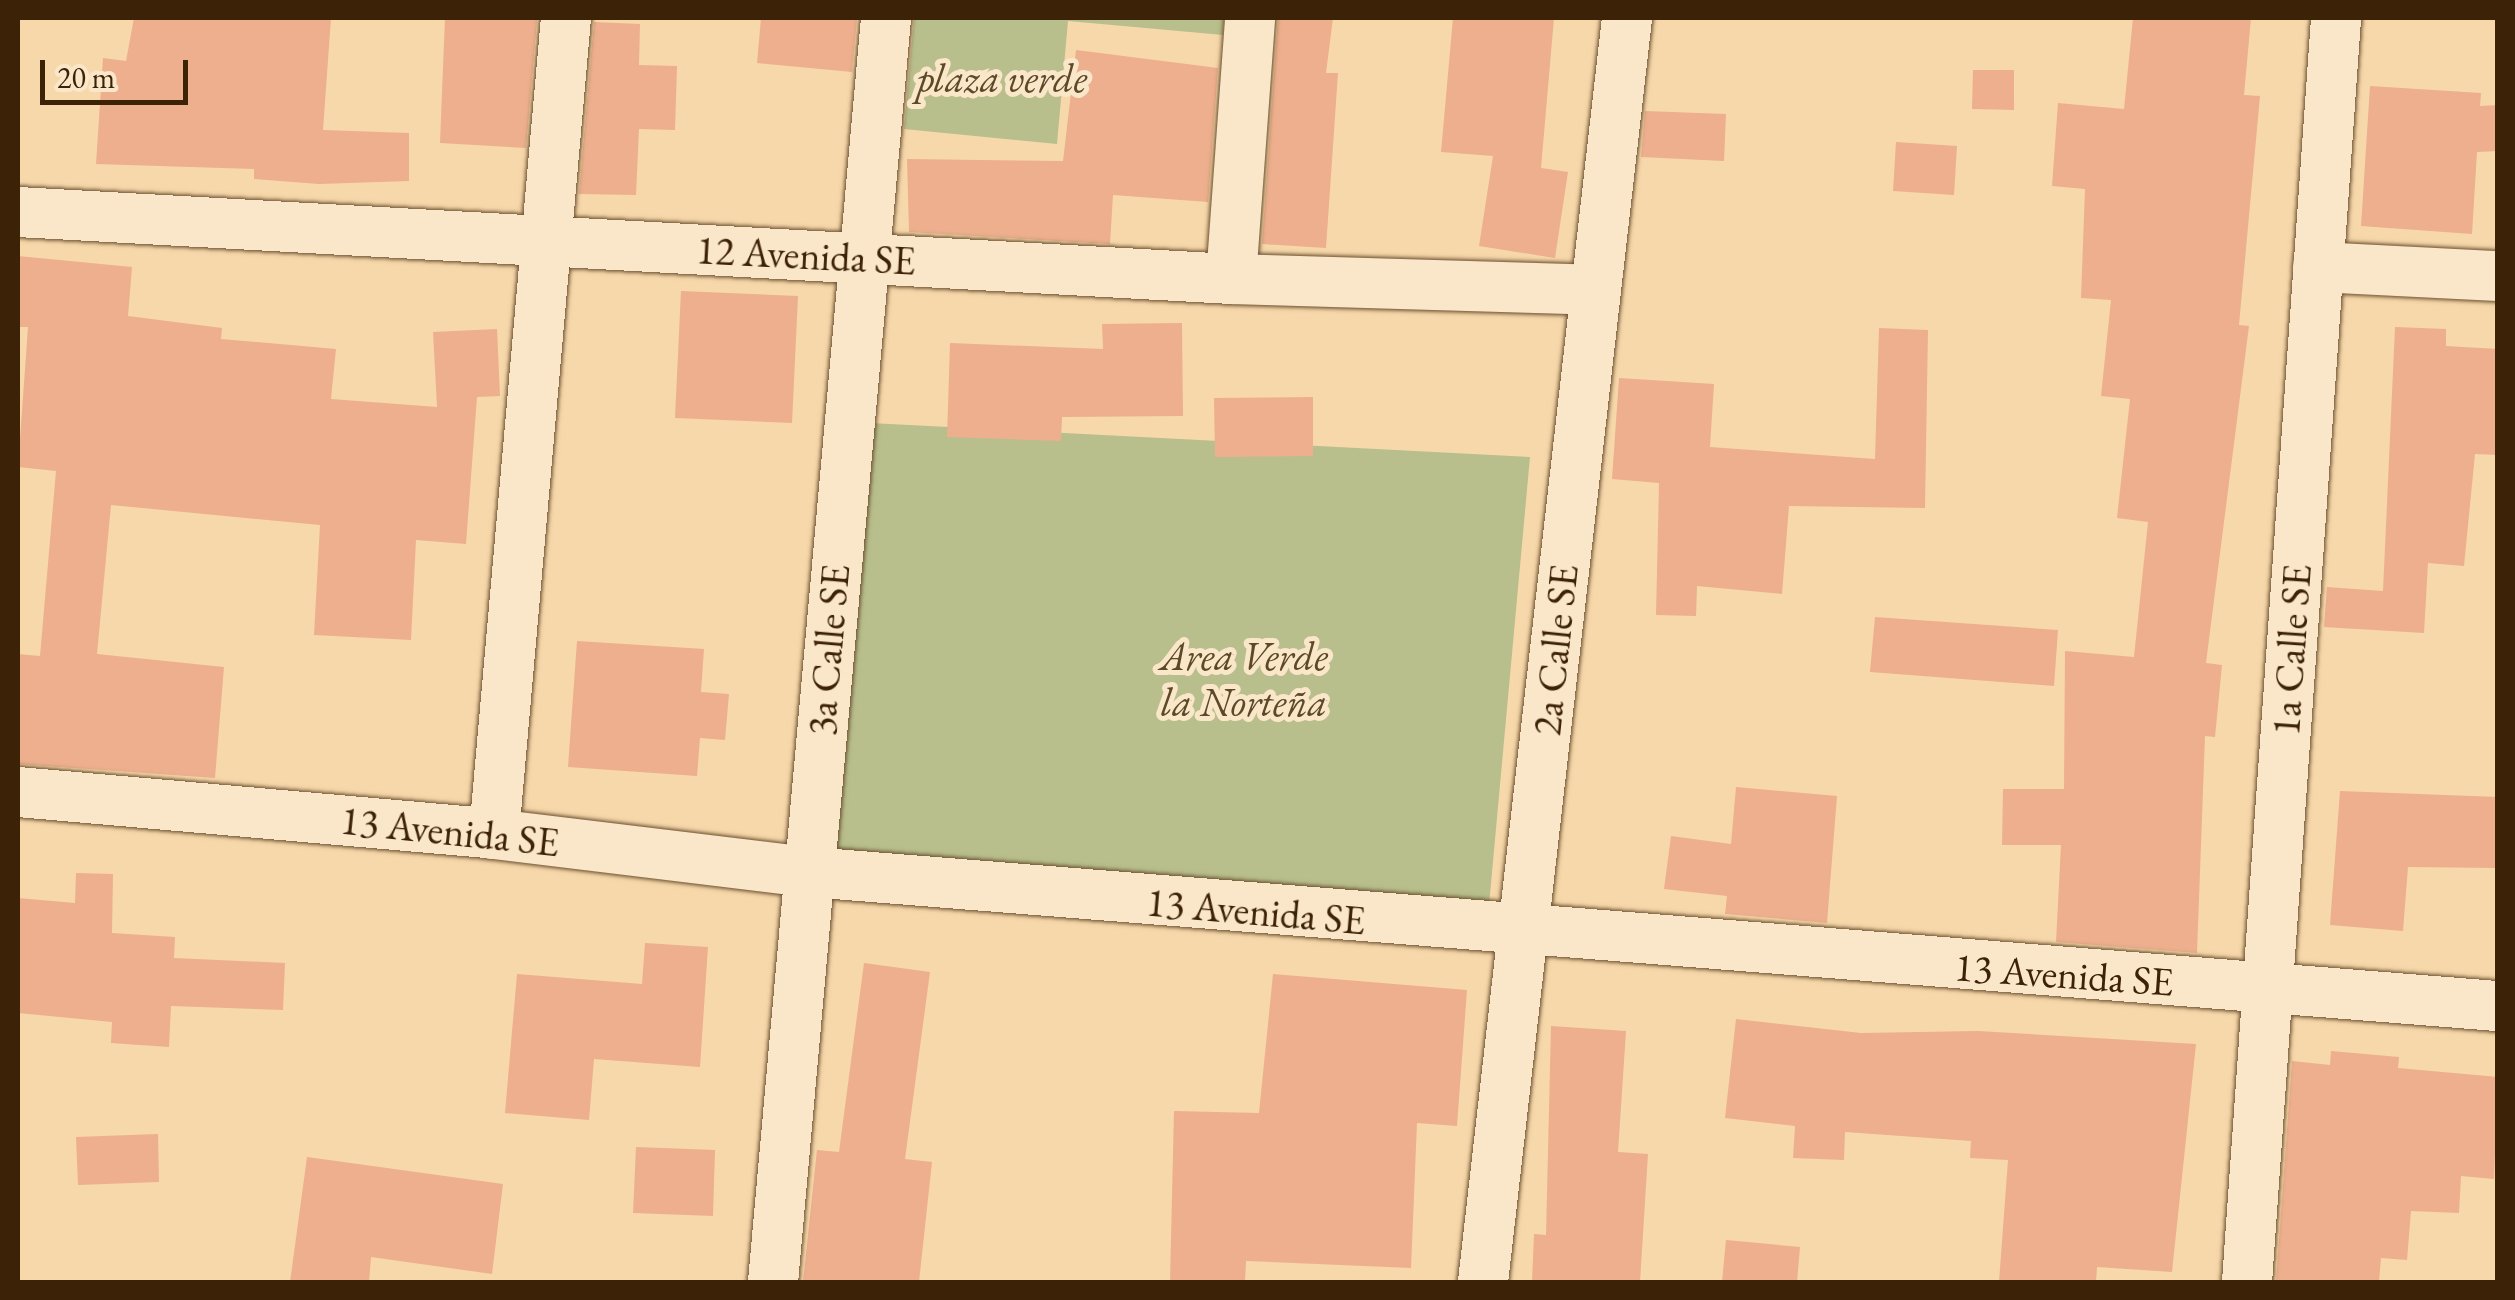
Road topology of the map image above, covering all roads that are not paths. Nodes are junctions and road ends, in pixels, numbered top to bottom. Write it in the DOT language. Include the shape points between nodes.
graph roads {
  1 [pos="566,18"];
  2 [pos="886,18"];
  3 [pos="1250,18"];
  4 [pos="1627,18"];
  5 [pos="2336,18"];
  6 [pos="18,212"];
  7 [pos="547,239"];
  8 [pos="863,257"];
  9 [pos="2318,267"];
  10 [pos="2498,276"];
  11 [pos="1232,278"];
  12 [pos="1595,290"];
  13 [pos="18,792"];
  14 [pos="494,834"];
  15 [pos="809,872"];
  16 [pos="1524,934"];
  17 [pos="2267,989"];
  18 [pos="2498,1006"];
  19 [pos="773,1282"];
  20 [pos="1483,1282"];
  21 [pos="2246,1282"];
  1 -- 7 [label="street"];
  2 -- 8 [label="street, 3a Calle SE"];
  3 -- 11 [label="street"];
  4 -- 12 [label="street, 2a Calle SE"];
  5 -- 9 [label="street, 1a Calle SE"];
  6 -- 7 [label="street, 12 Avenida SE"];
  7 -- 8 [label="street, 12 Avenida SE"];
  7 -- 14 [label="street"];
  8 -- 11 [label="street, 12 Avenida SE"];
  8 -- 15 [label="street, 3a Calle SE"];
  9 -- 10 [label="street"];
  9 -- 17 [label="street, 1a Calle SE"];
  11 -- 12 [label="street, 12 Avenida SE"];
  12 -- 16 [label="street, 2a Calle SE"];
  13 -- 14 [label="street, 13 Avenida SE"];
  14 -- 15 [label="street, 13 Avenida SE"];
  15 -- 16 [label="street, 13 Avenida SE"];
  15 -- 19 [label="street, 3a Calle SE"];
  16 -- 17 [label="street, 13 Avenida SE"];
  16 -- 20 [label="street, 2a Calle SE"];
  17 -- 18 [label="street, 13 Avenida SE"];
  17 -- 21 [label="street, 1a Calle SE"];
}
